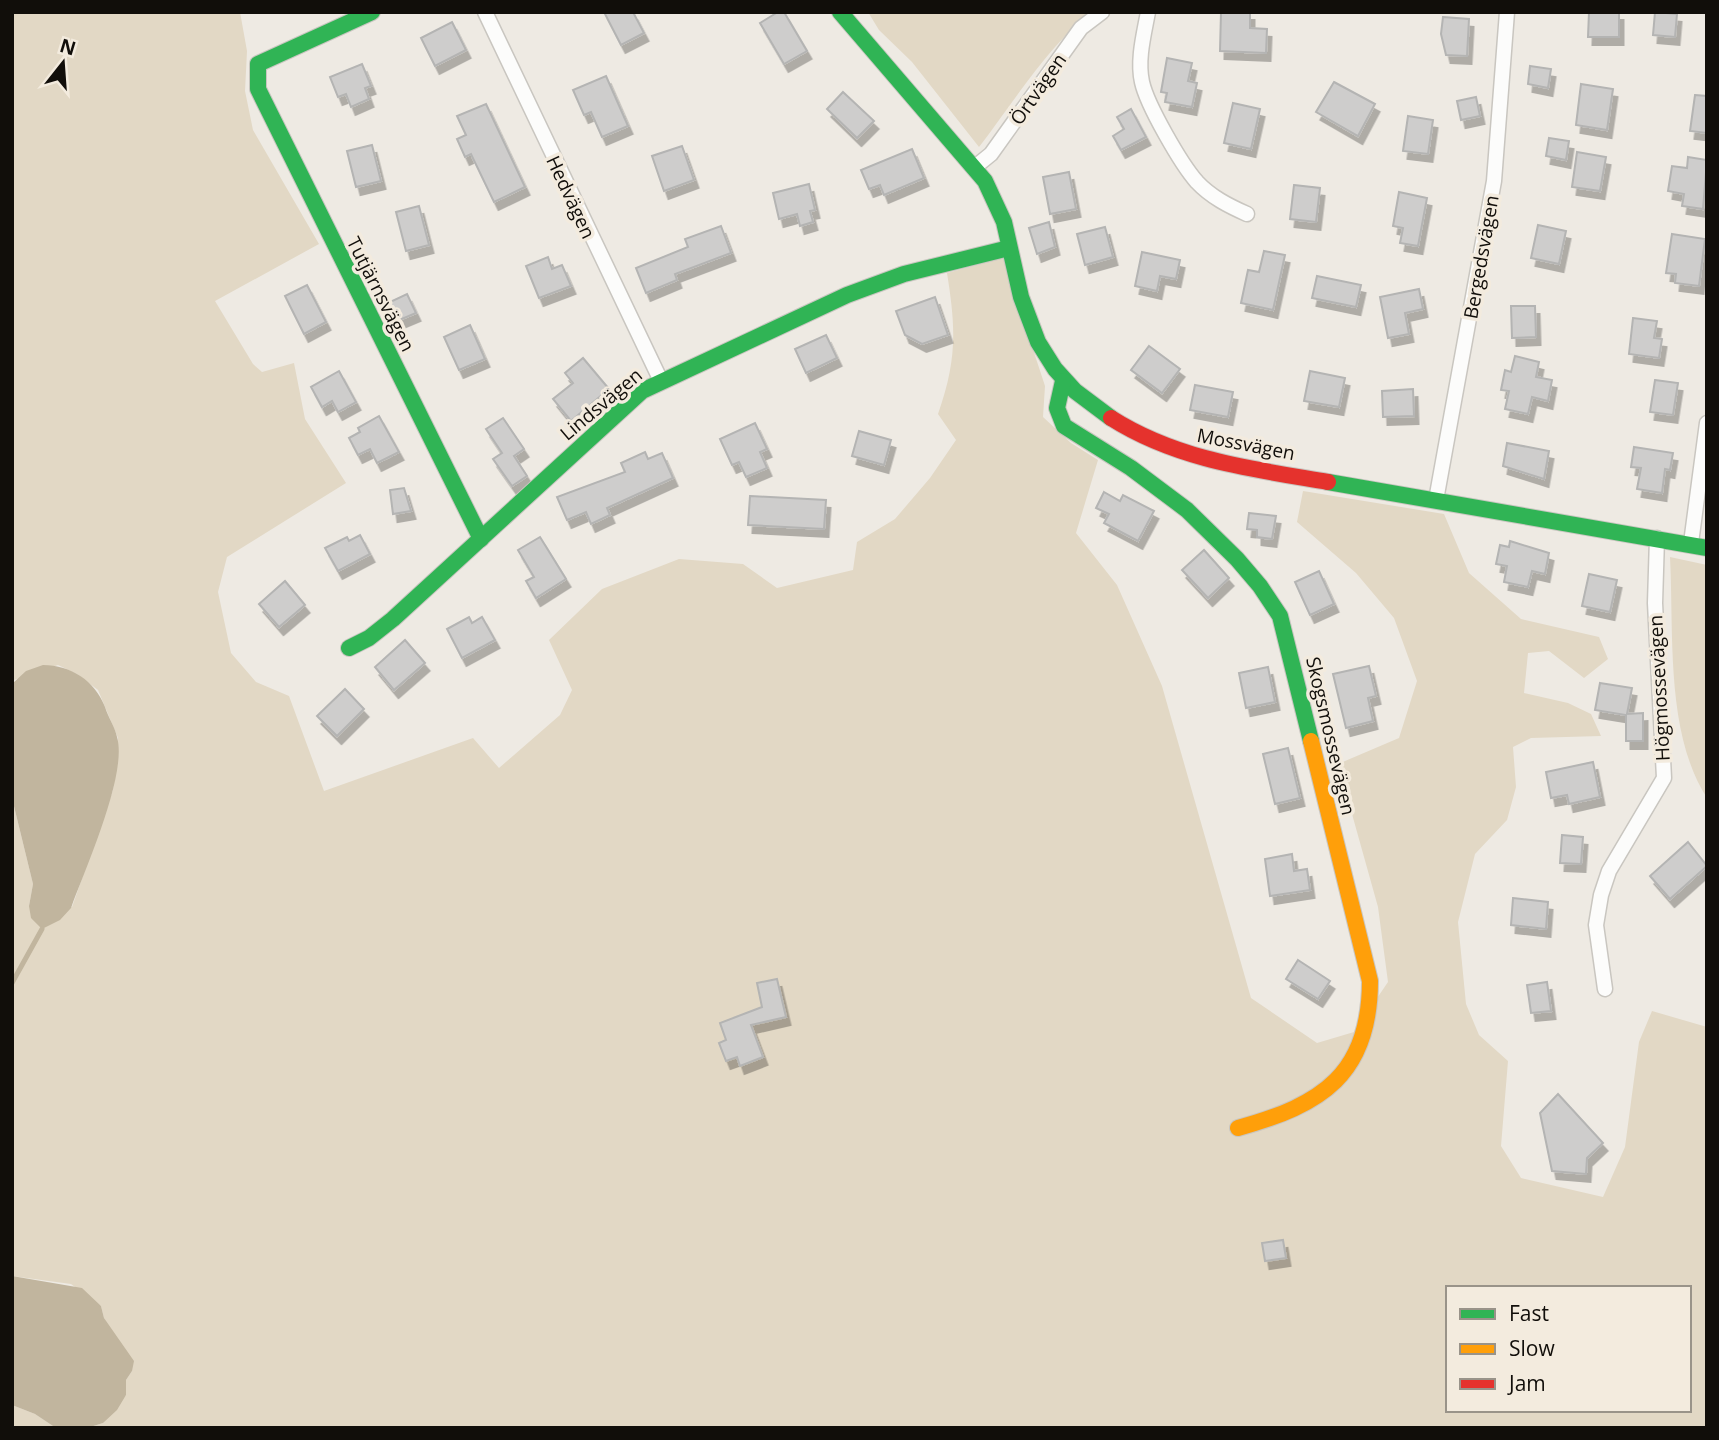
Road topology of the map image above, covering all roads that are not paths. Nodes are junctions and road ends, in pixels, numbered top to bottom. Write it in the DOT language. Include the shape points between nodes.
graph roads {
  1 [pos="372,12"];
  2 [pos="485,12"];
  3 [pos="839,12"];
  4 [pos="1102,12"];
  5 [pos="1148,12"];
  6 [pos="1507,12"];
  7 [pos="975,167"];
  8 [pos="1247,214"];
  9 [pos="1009,248"];
  10 [pos="661,381"];
  11 [pos="1063,381"];
  12 [pos="1707,423"];
  13 [pos="1436,500"];
  14 [pos="1657,538"];
  15 [pos="481,539"];
  16 [pos="1699,545"];
  17 [pos="349,648"];
  18 [pos="1605,989"];
  19 [pos="1238,1128"];
  1 -- 15 [label="street, Tutjärnsvägen" via="258,64 256,75 263,104"];
  2 -- 10 [label="street, Hedvägen"];
  3 -- 7 [label="street, Mossvägen" via="862,44"];
  4 -- 7 [label="street, Örtvägen" via="1081,28 992,154"];
  5 -- 8 [label="street" via="1140,61 1151,106 1196,181 1214,197"];
  6 -- 13 [label="street, Bergedsvägen" via="1494,181"];
  7 -- 9 [label="street, Mossvägen" via="993,195"];
  9 -- 10 [label="street, Lindsvägen" via="904,274 847,295"];
  9 -- 11 [label="street, Mossvägen" via="1025,313"];
  10 -- 15 [label="street, Lindsvägen" via="625,407"];
  11 -- 13 [label="street, Mossvägen" via="1102,414 1176,451 1211,462"];
  11 -- 19 [label="street, Skogsmossevägen" via="1056,406 1059,422 1186,508 1244,566 1280,616 1367,969 1370,1024 1365,1040 1335,1085 1298,1109"];
  12 -- 16 [label="street"];
  13 -- 14 [label="street, Mossvägen"];
  14 -- 16 [label="street, Mossvägen"];
  14 -- 18 [label="street, Högmossevägen" via="1655,603 1664,778 1609,871 1601,895 1596,925"];
  15 -- 17 [label="street, Lindsvägen" via="393,619"];
}
